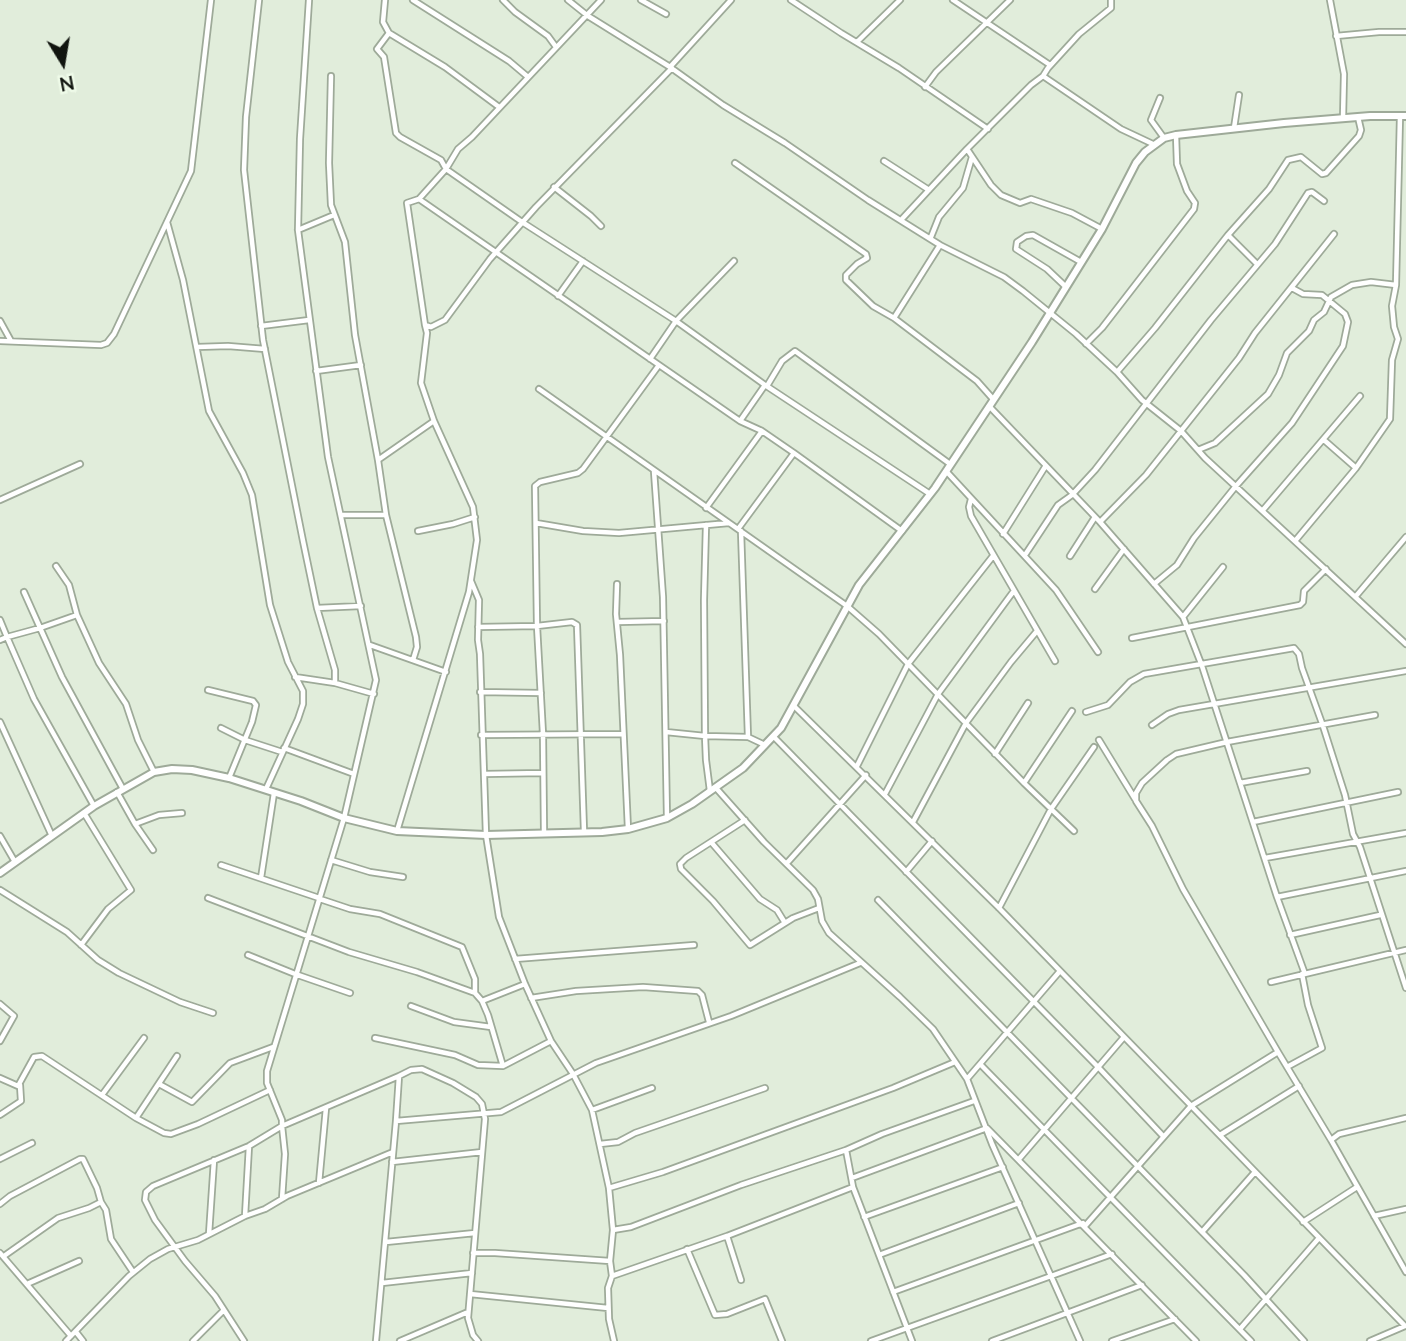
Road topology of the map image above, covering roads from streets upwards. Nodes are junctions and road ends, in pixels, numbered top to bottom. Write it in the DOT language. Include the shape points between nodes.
graph roads {
  1 [pos="211,0"];
  2 [pos="259,0"];
  3 [pos="309,0"];
  4 [pos="385,0"];
  5 [pos="413,0"];
  6 [pos="503,0"];
  7 [pos="568,0"];
  8 [pos="601,0"];
  9 [pos="641,0"];
  10 [pos="732,0"];
  11 [pos="791,0"];
  12 [pos="900,0"];
  13 [pos="953,0"];
  14 [pos="1010,0"];
  15 [pos="1111,0"];
  16 [pos="1330,0"];
  17 [pos="666,14"];
  18 [pos="587,16"];
  19 [pos="986,23"];
  20 [pos="1406,32"];
  21 [pos="389,33"];
  22 [pos="1336,36"];
  23 [pos="857,42"];
  24 [pos="556,47"];
  25 [pos="1050,65"];
  26 [pos="671,68"];
  27 [pos="331,76"];
  28 [pos="1043,76"];
  29 [pos="528,78"];
  30 [pos="925,87"];
  31 [pos="1239,95"];
  32 [pos="1160,98"];
  33 [pos="499,107"];
  34 [pos="1403,115"];
  35 [pos="1359,117"];
  36 [pos="1343,118"];
  37 [pos="988,129"];
  38 [pos="1234,129"];
  39 [pos="1176,135"];
  40 [pos="1164,138"];
  41 [pos="1155,145"];
  42 [pos="967,149"];
  43 [pos="972,156"];
  44 [pos="884,161"];
  45 [pos="735,163"];
  46 [pos="446,169"];
  47 [pos="554,187"];
  48 [pos="929,190"];
  49 [pos="419,199"];
  50 [pos="1324,201"];
  51 [pos="334,215"];
  52 [pos="901,220"];
  53 [pos="167,222"];
  54 [pos="522,222"];
  55 [pos="601,226"];
  56 [pos="1102,229"];
  57 [pos="298,230"];
  58 [pos="1334,234"];
  59 [pos="1228,235"];
  60 [pos="931,237"];
  61 [pos="940,245"];
  62 [pos="496,252"];
  63 [pos="583,261"];
  64 [pos="734,261"];
  65 [pos="1081,262"];
  66 [pos="1256,263"];
  67 [pos="1396,285"];
  68 [pos="1066,287"];
  69 [pos="1292,288"];
  70 [pos="558,296"];
  71 [pos="1329,299"];
  72 [pos="1050,312"];
  73 [pos="894,318"];
  74 [pos="309,320"];
  75 [pos="0,321"];
  76 [pos="676,321"];
  77 [pos="425,325"];
  78 [pos="261,326"];
  79 [pos="0,341"];
  80 [pos="11,341"];
  81 [pos="1086,344"];
  82 [pos="197,347"];
  83 [pos="265,349"];
  84 [pos="650,359"];
  85 [pos="361,365"];
  86 [pos="659,365"];
  87 [pos="316,371"];
  88 [pos="1117,372"];
  89 [pos="766,385"];
  90 [pos="539,389"];
  91 [pos="1360,396"];
  92 [pos="993,398"];
  93 [pos="1147,404"];
  94 [pos="989,405"];
  95 [pos="434,421"];
  96 [pos="740,421"];
  97 [pos="1181,431"];
  98 [pos="762,432"];
  99 [pos="607,437"];
  100 [pos="1324,440"];
  101 [pos="1198,450"];
  102 [pos="794,453"];
  103 [pos="378,460"];
  104 [pos="80,464"];
  105 [pos="950,464"];
  106 [pos="1045,467"];
  107 [pos="1356,468"];
  108 [pos="654,471"];
  109 [pos="946,471"];
  110 [pos="1236,486"];
  111 [pos="930,494"];
  112 [pos="1072,495"];
  113 [pos="971,498"];
  114 [pos="0,500"];
  115 [pos="706,508"];
  116 [pos="1263,510"];
  117 [pos="341,515"];
  118 [pos="386,515"];
  119 [pos="475,517"];
  120 [pos="1095,517"];
  121 [pos="536,523"];
  122 [pos="729,523"];
  123 [pos="1100,523"];
  124 [pos="706,525"];
  125 [pos="657,530"];
  126 [pos="740,530"];
  127 [pos="418,531"];
  128 [pos="902,531"];
  129 [pos="1003,534"];
  130 [pos="1406,537"];
  131 [pos="1295,541"];
  132 [pos="1124,549"];
  133 [pos="1025,555"];
  134 [pos="993,556"];
  135 [pos="1070,556"];
  136 [pos="56,566"];
  137 [pos="1223,567"];
  138 [pos="1326,569"];
  139 [pos="471,580"];
  140 [pos="617,583"];
  141 [pos="1154,584"];
  142 [pos="1095,589"];
  143 [pos="24,592"];
  144 [pos="1013,592"];
  145 [pos="1356,596"];
  146 [pos="361,606"];
  147 [pos="847,607"];
  148 [pos="317,608"];
  149 [pos="77,615"];
  150 [pos="1183,618"];
  151 [pos="0,620"];
  152 [pos="664,621"];
  153 [pos="618,622"];
  154 [pos="537,626"];
  155 [pos="478,627"];
  156 [pos="40,628"];
  157 [pos="1188,628"];
  158 [pos="1037,631"];
  159 [pos="7,637"];
  160 [pos="1132,638"];
  161 [pos="0,640"];
  162 [pos="1406,643"];
  163 [pos="370,645"];
  164 [pos="1098,652"];
  165 [pos="413,660"];
  166 [pos="1055,661"];
  167 [pos="908,664"];
  168 [pos="1202,666"];
  169 [pos="1406,671"];
  170 [pos="446,672"];
  171 [pos="295,677"];
  172 [pos="335,683"];
  173 [pos="1311,688"];
  174 [pos="208,690"];
  175 [pos="480,692"];
  176 [pos="541,693"];
  177 [pos="374,694"];
  178 [pos="938,694"];
  179 [pos="1028,703"];
  180 [pos="1215,703"];
  181 [pos="794,706"];
  182 [pos="1072,711"];
  183 [pos="1086,712"];
  184 [pos="1374,715"];
  185 [pos="0,722"];
  186 [pos="966,723"];
  187 [pos="1152,725"];
  188 [pos="1323,726"];
  189 [pos="221,728"];
  190 [pos="666,732"];
  191 [pos="543,734"];
  192 [pos="581,734"];
  193 [pos="623,734"];
  194 [pos="481,735"];
  195 [pos="705,736"];
  196 [pos="748,737"];
  197 [pos="774,737"];
  198 [pos="245,740"];
  199 [pos="1098,740"];
  200 [pos="1227,742"];
  201 [pos="766,746"];
  202 [pos="1094,747"];
  203 [pos="283,750"];
  204 [pos="995,754"];
  205 [pos="857,766"];
  206 [pos="1307,771"];
  207 [pos="154,772"];
  208 [pos="543,773"];
  209 [pos="354,774"];
  210 [pos="484,774"];
  211 [pos="866,775"];
  212 [pos="229,778"];
  213 [pos="1024,783"];
  214 [pos="1240,783"];
  215 [pos="266,789"];
  216 [pos="713,790"];
  217 [pos="120,791"];
  218 [pos="274,792"];
  219 [pos="1398,792"];
  220 [pos="886,794"];
  221 [pos="1136,800"];
  222 [pos="1346,802"];
  223 [pos="94,806"];
  224 [pos="840,806"];
  225 [pos="1051,809"];
  226 [pos="84,813"];
  227 [pos="182,813"];
  228 [pos="344,818"];
  229 [pos="667,818"];
  230 [pos="745,820"];
  231 [pos="913,822"];
  232 [pos="1253,822"];
  233 [pos="135,824"];
  234 [pos="628,829"];
  235 [pos="397,831"];
  236 [pos="584,831"];
  237 [pos="1074,831"];
  238 [pos="544,832"];
  239 [pos="1406,833"];
  240 [pos="486,835"];
  241 [pos="0,836"];
  242 [pos="52,836"];
  243 [pos="932,841"];
  244 [pos="1356,841"];
  245 [pos="711,842"];
  246 [pos="153,850"];
  247 [pos="1265,858"];
  248 [pos="331,860"];
  249 [pos="15,862"];
  250 [pos="787,863"];
  251 [pos="221,864"];
  252 [pos="1406,871"];
  253 [pos="906,872"];
  254 [pos="0,873"];
  255 [pos="1370,876"];
  256 [pos="403,877"];
  257 [pos="261,878"];
  258 [pos="0,890"];
  259 [pos="1277,897"];
  260 [pos="208,898"];
  261 [pos="320,898"];
  262 [pos="878,900"];
  263 [pos="819,908"];
  264 [pos="999,908"];
  265 [pos="1380,915"];
  266 [pos="785,923"];
  267 [pos="1290,935"];
  268 [pos="306,936"];
  269 [pos="80,945"];
  270 [pos="694,945"];
  271 [pos="1406,950"];
  272 [pos="1396,953"];
  273 [pos="248,955"];
  274 [pos="515,959"];
  275 [pos="860,963"];
  276 [pos="1060,971"];
  277 [pos="1303,974"];
  278 [pos="295,975"];
  279 [pos="1271,982"];
  280 [pos="524,984"];
  281 [pos="1406,988"];
  282 [pos="351,993"];
  283 [pos="475,993"];
  284 [pos="531,998"];
  285 [pos="482,1001"];
  286 [pos="1033,1002"];
  287 [pos="0,1003"];
  288 [pos="411,1006"];
  289 [pos="212,1013"];
  290 [pos="709,1022"];
  291 [pos="491,1027"];
  292 [pos="1007,1032"];
  293 [pos="1124,1037"];
  294 [pos="144,1038"];
  295 [pos="375,1038"];
  296 [pos="0,1041"];
  297 [pos="551,1041"];
  298 [pos="273,1046"];
  299 [pos="1278,1052"];
  300 [pos="177,1056"];
  301 [pos="955,1062"];
  302 [pos="981,1065"];
  303 [pos="503,1066"];
  304 [pos="1287,1067"];
  305 [pos="1099,1068"];
  306 [pos="573,1074"];
  307 [pos="400,1076"];
  308 [pos="0,1078"];
  309 [pos="967,1079"];
  310 [pos="20,1084"];
  311 [pos="159,1084"];
  312 [pos="1299,1086"];
  313 [pos="652,1088"];
  314 [pos="765,1088"];
  315 [pos="270,1090"];
  316 [pos="102,1096"];
  317 [pos="1072,1099"];
  318 [pos="974,1101"];
  319 [pos="1191,1106"];
  320 [pos="326,1108"];
  321 [pos="592,1110"];
  322 [pos="484,1114"];
  323 [pos="0,1115"];
  324 [pos="136,1118"];
  325 [pos="1406,1118"];
  326 [pos="396,1121"];
  327 [pos="282,1126"];
  328 [pos="987,1128"];
  329 [pos="1046,1129"];
  330 [pos="1220,1135"];
  331 [pos="1163,1136"];
  332 [pos="1331,1140"];
  333 [pos="32,1143"];
  334 [pos="600,1144"];
  335 [pos="249,1146"];
  336 [pos="846,1150"];
  337 [pos="393,1152"];
  338 [pos="482,1152"];
  339 [pos="0,1159"];
  340 [pos="1019,1159"];
  341 [pos="214,1160"];
  342 [pos="392,1162"];
  343 [pos="1137,1166"];
  344 [pos="1003,1167"];
  345 [pos="1255,1172"];
  346 [pos="852,1178"];
  347 [pos="319,1183"];
  348 [pos="853,1187"];
  349 [pos="1357,1187"];
  350 [pos="609,1188"];
  351 [pos="1112,1196"];
  352 [pos="282,1199"];
  353 [pos="101,1202"];
  354 [pos="1019,1203"];
  355 [pos="0,1204"];
  356 [pos="1406,1209"];
  357 [pos="245,1216"];
  358 [pos="1374,1216"];
  359 [pos="864,1217"];
  360 [pos="1303,1222"];
  361 [pos="1084,1225"];
  362 [pos="613,1230"];
  363 [pos="1202,1232"];
  364 [pos="475,1233"];
  365 [pos="209,1234"];
  366 [pos="727,1236"];
  367 [pos="1319,1238"];
  368 [pos="1035,1240"];
  369 [pos="385,1242"];
  370 [pos="175,1247"];
  371 [pos="687,1250"];
  372 [pos="473,1253"];
  373 [pos="1,1254"];
  374 [pos="1112,1254"];
  375 [pos="879,1255"];
  376 [pos="79,1261"];
  377 [pos="610,1261"];
  378 [pos="133,1272"];
  379 [pos="1406,1272"];
  380 [pos="472,1273"];
  381 [pos="612,1276"];
  382 [pos="1051,1276"];
  383 [pos="741,1280"];
  384 [pos="382,1283"];
  385 [pos="27,1284"];
  386 [pos="1142,1285"];
  387 [pos="893,1292"];
  388 [pos="470,1294"];
  389 [pos="1267,1299"];
  390 [pos="608,1308"];
  391 [pos="224,1310"];
  392 [pos="468,1312"];
  393 [pos="1068,1314"];
  394 [pos="1175,1319"];
  395 [pos="1406,1326"];
  396 [pos="907,1329"];
  397 [pos="1240,1329"];
  398 [pos="74,1334"];
  399 [pos="66,1341"];
  400 [pos="83,1341"];
  401 [pos="193,1341"];
  402 [pos="244,1341"];
  403 [pos="376,1341"];
  404 [pos="400,1341"];
  405 [pos="478,1341"];
  406 [pos="614,1341"];
  407 [pos="782,1341"];
  408 [pos="871,1341"];
  409 [pos="912,1341"];
  410 [pos="992,1341"];
  411 [pos="1080,1341"];
  412 [pos="1112,1341"];
  413 [pos="1196,1341"];
  414 [pos="1251,1341"];
  415 [pos="1304,1341"];
  416 [pos="1370,1341"];
  1 -- 53 [label="street" via="194,159"];
  2 -- 78 [label="street" via="244,170"];
  3 -- 57 [label="street"];
  4 -- 21 [label="street" via="383,22"];
  5 -- 29 [label="street"];
  6 -- 24 [label="street"];
  7 -- 18 [label="street"];
  8 -- 18 [label="street"];
  9 -- 17 [label="street"];
  10 -- 26 [label="street"];
  11 -- 23 [label="street"];
  12 -- 23 [label="street"];
  13 -- 19 [label="street"];
  14 -- 19 [label="street"];
  15 -- 25 [label="street" via="1111,8"];
  16 -- 22 [label="street"];
  18 -- 24 [label="street"];
  18 -- 26 [label="street"];
  19 -- 25 [label="street"];
  19 -- 30 [label="street"];
  20 -- 22 [label="street"];
  21 -- 33 [label="street"];
  21 -- 46 [label="street" via="377,48 384,57 396,132 441,160"];
  22 -- 36 [label="street" via="1344,74"];
  23 -- 30 [label="street"];
  24 -- 29 [label="street"];
  25 -- 28 [label="street"];
  26 -- 47 [label="street"];
  26 -- 52 [label="street"];
  27 -- 51 [label="street" via="330,193"];
  28 -- 37 [label="street"];
  28 -- 41 [label="street" via="1121,129"];
  29 -- 33 [label="street"];
  30 -- 37 [label="street"];
  31 -- 38 [label="street"];
  32 -- 40 [label="street" via="1151,120"];
  33 -- 46 [label="street" via="453,155"];
  34 -- 35 [label="street"];
  34 -- 67 [label="street"];
  35 -- 36 [label="street"];
  35 -- 59 [label="street" via="1359,136 1326,173 1301,157 1288,160"];
  36 -- 38 [label="street"];
  37 -- 42 [label="street"];
  38 -- 39 [label="street"];
  39 -- 40 [label="street"];
  39 -- 81 [label="street" via="1177,164 1194,209"];
  40 -- 41 [label="street"];
  41 -- 56 [label="street" via="1136,163"];
  42 -- 43 [label="street"];
  42 -- 48 [label="street"];
  43 -- 56 [label="street" via="1001,195 1020,203 1031,199"];
  43 -- 60 [label="street" via="963,187 939,217"];
  44 -- 48 [label="street"];
  45 -- 73 [label="street" via="866,254 846,280 873,306"];
  46 -- 49 [label="street"];
  46 -- 54 [label="street"];
  47 -- 54 [label="street"];
  47 -- 55 [label="street"];
  48 -- 52 [label="street"];
  49 -- 62 [label="street"];
  49 -- 77 [label="street" via="407,207"];
  50 -- 66 [label="street" via="1308,193 1275,244"];
  51 -- 57 [label="street"];
  51 -- 85 [label="street" via="345,242"];
  52 -- 60 [label="street"];
  53 -- 80 [label="street" via="107,343"];
  53 -- 82 [label="street"];
  54 -- 62 [label="street"];
  54 -- 63 [label="street"];
  56 -- 65 [label="street"];
  57 -- 74 [label="street"];
  58 -- 69 [label="street"];
  59 -- 66 [label="street"];
  59 -- 88 [label="street"];
  60 -- 61 [label="street"];
  61 -- 72 [label="street" via="1004,277"];
  61 -- 73 [label="street"];
  62 -- 70 [label="street"];
  62 -- 77 [label="street" via="445,320"];
  63 -- 70 [label="street"];
  63 -- 76 [label="street"];
  64 -- 76 [label="street"];
  65 -- 68 [label="street"];
  65 -- 68 [label="street" via="1033,234 1017,242 1016,249"];
  66 -- 93 [label="street"];
  67 -- 71 [label="street" via="1352,285"];
  67 -- 107 [label="street" via="1392,306 1398,339 1392,360 1390,419"];
  68 -- 72 [label="street"];
  69 -- 71 [label="street"];
  69 -- 97 [label="street"];
  70 -- 84 [label="street"];
  71 -- 101 [label="street" via="1324,312 1287,354 1268,394 1215,443"];
  71 -- 110 [label="street" via="1348,322 1343,346 1292,423"];
  72 -- 81 [label="street"];
  72 -- 92 [label="street"];
  73 -- 92 [label="street"];
  74 -- 78 [label="street"];
  74 -- 87 [label="street"];
  75 -- 80 [label="street"];
  76 -- 84 [label="street"];
  76 -- 89 [label="street"];
  77 -- 95 [label="street" via="421,382"];
  78 -- 83 [label="street"];
  79 -- 80 [label="street"];
  81 -- 88 [label="street"];
  82 -- 83 [label="street"];
  82 -- 171 [label="street" via="209,411 252,495 270,605"];
  83 -- 148 [label="street"];
  84 -- 86 [label="street"];
  85 -- 87 [label="street"];
  85 -- 103 [label="street"];
  86 -- 96 [label="street"];
  86 -- 99 [label="street"];
  87 -- 117 [label="street"];
  88 -- 93 [label="street"];
  89 -- 96 [label="street"];
  89 -- 105 [label="street" via="795,351"];
  89 -- 111 [label="street"];
  90 -- 99 [label="street"];
  91 -- 100 [label="street"];
  92 -- 94 [label="street"];
  93 -- 97 [label="street"];
  93 -- 112 [label="street"];
  94 -- 105 [label="street"];
  94 -- 106 [label="street"];
  95 -- 103 [label="street"];
  95 -- 119 [label="street"];
  96 -- 98 [label="street"];
  97 -- 101 [label="street"];
  97 -- 123 [label="street"];
  98 -- 102 [label="street"];
  98 -- 115 [label="street"];
  99 -- 108 [label="street"];
  99 -- 121 [label="street" via="578,473 537,484"];
  100 -- 107 [label="street"];
  100 -- 116 [label="street"];
  101 -- 110 [label="street"];
  102 -- 126 [label="street"];
  102 -- 128 [label="street"];
  103 -- 118 [label="street"];
  104 -- 114 [label="street"];
  105 -- 109 [label="street"];
  106 -- 112 [label="street"];
  106 -- 129 [label="street"];
  107 -- 131 [label="street"];
  108 -- 115 [label="street"];
  108 -- 125 [label="street"];
  109 -- 111 [label="street"];
  109 -- 113 [label="street"];
  110 -- 116 [label="street"];
  110 -- 141 [label="street" via="1177,565"];
  111 -- 128 [label="street"];
  112 -- 120 [label="street"];
  112 -- 133 [label="street" via="1058,505"];
  113 -- 129 [label="street"];
  113 -- 134 [label="street" via="971,516"];
  115 -- 122 [label="street"];
  116 -- 131 [label="street"];
  117 -- 118 [label="street"];
  117 -- 146 [label="street"];
  118 -- 165 [label="street" via="416,637"];
  119 -- 127 [label="street"];
  119 -- 139 [label="street"];
  120 -- 123 [label="street"];
  120 -- 135 [label="street"];
  121 -- 125 [label="street" via="583,531"];
  121 -- 154 [label="street"];
  122 -- 124 [label="street"];
  122 -- 126 [label="street"];
  123 -- 132 [label="street"];
  124 -- 125 [label="street"];
  124 -- 195 [label="street"];
  125 -- 152 [label="street"];
  126 -- 147 [label="street"];
  126 -- 196 [label="street"];
  128 -- 147 [label="street" via="870,569"];
  129 -- 133 [label="street"];
  130 -- 145 [label="street"];
  131 -- 138 [label="street"];
  132 -- 141 [label="street"];
  132 -- 142 [label="street"];
  133 -- 164 [label="street" via="1056,590"];
  134 -- 144 [label="street"];
  134 -- 167 [label="street"];
  136 -- 149 [label="street" via="69,584"];
  137 -- 150 [label="street"];
  138 -- 145 [label="street"];
  138 -- 157 [label="street" via="1304,591 1300,605"];
  139 -- 155 [label="street" via="479,600"];
  139 -- 170 [label="street"];
  140 -- 153 [label="street"];
  141 -- 150 [label="street"];
  143 -- 156 [label="street"];
  144 -- 158 [label="street"];
  144 -- 178 [label="street"];
  145 -- 162 [label="street"];
  146 -- 148 [label="street"];
  146 -- 163 [label="street"];
  147 -- 167 [label="street"];
  147 -- 181 [label="street"];
  148 -- 172 [label="street"];
  149 -- 156 [label="street"];
  149 -- 207 [label="street" via="125,704"];
  150 -- 157 [label="street"];
  151 -- 159 [label="street"];
  152 -- 153 [label="street"];
  152 -- 190 [label="street"];
  153 -- 193 [label="street"];
  154 -- 155 [label="street"];
  154 -- 176 [label="street"];
  154 -- 192 [label="street" via="572,622 578,627"];
  155 -- 175 [label="street"];
  156 -- 159 [label="street"];
  156 -- 217 [label="street"];
  157 -- 160 [label="street"];
  157 -- 168 [label="street"];
  158 -- 166 [label="street"];
  158 -- 186 [label="street"];
  159 -- 161 [label="street"];
  159 -- 223 [label="street" via="34,699"];
  163 -- 165 [label="street"];
  163 -- 177 [label="street"];
  165 -- 170 [label="street"];
  167 -- 178 [label="street"];
  167 -- 205 [label="street"];
  168 -- 173 [label="street" via="1294,648"];
  168 -- 180 [label="street"];
  168 -- 183 [label="street" via="1144,674 1108,705"];
  169 -- 173 [label="street"];
  170 -- 235 [label="street"];
  171 -- 172 [label="street"];
  171 -- 203 [label="street" via="303,691 303,704"];
  172 -- 177 [label="street"];
  173 -- 180 [label="street"];
  173 -- 188 [label="street"];
  174 -- 198 [label="street" via="255,702"];
  175 -- 176 [label="street"];
  175 -- 194 [label="street"];
  176 -- 191 [label="street"];
  177 -- 209 [label="street"];
  178 -- 186 [label="street"];
  178 -- 220 [label="street"];
  179 -- 204 [label="street"];
  180 -- 187 [label="street" via="1168,714"];
  180 -- 200 [label="street"];
  181 -- 197 [label="street"];
  181 -- 205 [label="street"];
  182 -- 213 [label="street"];
  184 -- 188 [label="street"];
  185 -- 242 [label="street"];
  186 -- 204 [label="street"];
  186 -- 231 [label="street"];
  188 -- 200 [label="street"];
  188 -- 222 [label="street"];
  189 -- 198 [label="street"];
  190 -- 195 [label="street"];
  190 -- 229 [label="street"];
  191 -- 192 [label="street"];
  191 -- 194 [label="street"];
  191 -- 208 [label="street"];
  192 -- 193 [label="street"];
  192 -- 236 [label="street"];
  193 -- 234 [label="street"];
  194 -- 210 [label="street"];
  195 -- 196 [label="street"];
  195 -- 216 [label="street"];
  196 -- 201 [label="street"];
  197 -- 201 [label="street"];
  197 -- 224 [label="street"];
  198 -- 203 [label="street"];
  198 -- 212 [label="street"];
  199 -- 221 [label="street"];
  200 -- 214 [label="street"];
  200 -- 221 [label="street" via="1176,754 1142,783"];
  201 -- 216 [label="street"];
  202 -- 225 [label="street"];
  203 -- 209 [label="street"];
  203 -- 215 [label="street"];
  204 -- 213 [label="street"];
  205 -- 211 [label="street"];
  206 -- 214 [label="street"];
  207 -- 212 [label="street" via="182,769"];
  207 -- 217 [label="street"];
  208 -- 210 [label="street"];
  208 -- 238 [label="street"];
  209 -- 228 [label="street"];
  210 -- 240 [label="street"];
  211 -- 220 [label="street"];
  211 -- 224 [label="street"];
  212 -- 215 [label="street"];
  213 -- 225 [label="street"];
  214 -- 232 [label="street"];
  215 -- 218 [label="street"];
  216 -- 229 [label="street"];
  216 -- 230 [label="street"];
  217 -- 223 [label="street"];
  217 -- 233 [label="street"];
  218 -- 228 [label="street"];
  218 -- 257 [label="street"];
  219 -- 222 [label="street"];
  220 -- 231 [label="street"];
  221 -- 299 [label="street"];
  222 -- 232 [label="street"];
  222 -- 244 [label="street"];
  223 -- 226 [label="street"];
  224 -- 250 [label="street"];
  224 -- 253 [label="street"];
  225 -- 237 [label="street"];
  225 -- 264 [label="street"];
  226 -- 242 [label="street"];
  226 -- 269 [label="street" via="131,890 108,909"];
  227 -- 233 [label="street"];
  228 -- 235 [label="street"];
  228 -- 248 [label="street"];
  229 -- 234 [label="street"];
  230 -- 245 [label="street"];
  230 -- 250 [label="street"];
  231 -- 243 [label="street"];
  232 -- 247 [label="street"];
  233 -- 246 [label="street"];
  234 -- 236 [label="street"];
  235 -- 240 [label="street"];
  236 -- 238 [label="street"];
  238 -- 240 [label="street"];
  239 -- 244 [label="street"];
  240 -- 274 [label="street" via="499,917"];
  241 -- 249 [label="street"];
  242 -- 249 [label="street"];
  243 -- 253 [label="street"];
  243 -- 264 [label="street"];
  244 -- 247 [label="street"];
  244 -- 255 [label="street"];
  245 -- 266 [label="street"];
  245 -- 266 [label="street" via="680,864 681,869 746,943 755,943"];
  247 -- 259 [label="street"];
  248 -- 256 [label="street"];
  248 -- 261 [label="street"];
  249 -- 254 [label="street"];
  250 -- 263 [label="street" via="813,890"];
  251 -- 257 [label="street"];
  252 -- 255 [label="street"];
  253 -- 286 [label="street"];
  255 -- 259 [label="street"];
  255 -- 265 [label="street"];
  257 -- 261 [label="street"];
  258 -- 269 [label="street"];
  259 -- 267 [label="street"];
  260 -- 268 [label="street"];
  261 -- 268 [label="street"];
  261 -- 283 [label="street" via="380,914 457,944 470,965"];
  262 -- 292 [label="street"];
  263 -- 266 [label="street"];
  263 -- 275 [label="street" via="829,933"];
  264 -- 276 [label="street"];
  265 -- 267 [label="street"];
  265 -- 272 [label="street"];
  267 -- 277 [label="street"];
  268 -- 278 [label="street"];
  268 -- 283 [label="street"];
  269 -- 289 [label="street" via="119,973"];
  270 -- 274 [label="street"];
  271 -- 272 [label="street"];
  272 -- 277 [label="street"];
  272 -- 281 [label="street"];
  273 -- 278 [label="street"];
  274 -- 280 [label="street"];
  275 -- 290 [label="street"];
  275 -- 301 [label="street" via="933,1029"];
  276 -- 286 [label="street"];
  276 -- 293 [label="street"];
  277 -- 279 [label="street"];
  277 -- 304 [label="street" via="1322,1048"];
  278 -- 282 [label="street"];
  278 -- 298 [label="street"];
  280 -- 284 [label="street"];
  280 -- 285 [label="street"];
  283 -- 285 [label="street"];
  284 -- 290 [label="street" via="643,987 698,990"];
  284 -- 297 [label="street"];
  285 -- 291 [label="street"];
  286 -- 292 [label="street"];
  286 -- 305 [label="street"];
  287 -- 296 [label="street" via="14,1016"];
  288 -- 291 [label="street" via="454,1022"];
  290 -- 306 [label="street"];
  291 -- 303 [label="street"];
  292 -- 302 [label="street"];
  292 -- 317 [label="street"];
  293 -- 305 [label="street"];
  293 -- 319 [label="street"];
  294 -- 316 [label="street"];
  295 -- 303 [label="street" via="455,1055 478,1065"];
  297 -- 303 [label="street"];
  297 -- 306 [label="street"];
  298 -- 311 [label="street" via="230,1063 192,1102"];
  298 -- 315 [label="street" via="267,1079"];
  299 -- 304 [label="street"];
  299 -- 319 [label="street"];
  300 -- 311 [label="street"];
  301 -- 309 [label="street"];
  301 -- 350 [label="street"];
  302 -- 309 [label="street"];
  302 -- 329 [label="street"];
  304 -- 312 [label="street"];
  305 -- 317 [label="street"];
  305 -- 331 [label="street"];
  306 -- 321 [label="street"];
  306 -- 322 [label="street" via="501,1112"];
  307 -- 320 [label="street"];
  307 -- 322 [label="street" via="426,1070 476,1097"];
  307 -- 326 [label="street"];
  308 -- 310 [label="street" via="15,1087"];
  309 -- 318 [label="street"];
  310 -- 316 [label="street" via="38,1055"];
  310 -- 323 [label="street" via="21,1101"];
  311 -- 324 [label="street"];
  312 -- 330 [label="street"];
  312 -- 332 [label="street"];
  313 -- 321 [label="street"];
  314 -- 334 [label="street" via="618,1142"];
  315 -- 324 [label="street" via="178,1133 164,1133"];
  315 -- 327 [label="street"];
  316 -- 324 [label="street"];
  317 -- 329 [label="street"];
  317 -- 343 [label="street"];
  318 -- 328 [label="street"];
  318 -- 336 [label="street"];
  319 -- 330 [label="street"];
  319 -- 331 [label="street"];
  320 -- 327 [label="street"];
  320 -- 347 [label="street"];
  321 -- 334 [label="street"];
  322 -- 326 [label="street"];
  322 -- 338 [label="street"];
  325 -- 332 [label="street" via="1339,1134"];
  326 -- 337 [label="street"];
  327 -- 335 [label="street"];
  327 -- 352 [label="street"];
  328 -- 340 [label="street"];
  328 -- 344 [label="street"];
  328 -- 346 [label="street"];
  329 -- 340 [label="street"];
  329 -- 351 [label="street"];
  330 -- 345 [label="street"];
  331 -- 343 [label="street"];
  332 -- 349 [label="street"];
  333 -- 339 [label="street"];
  334 -- 350 [label="street"];
  335 -- 341 [label="street"];
  335 -- 357 [label="street"];
  336 -- 346 [label="street"];
  336 -- 362 [label="street"];
  337 -- 342 [label="street"];
  337 -- 347 [label="street"];
  338 -- 342 [label="street"];
  338 -- 364 [label="street"];
  340 -- 361 [label="street"];
  341 -- 365 [label="street"];
  341 -- 370 [label="street" via="146,1192 155,1220"];
  342 -- 369 [label="street"];
  343 -- 351 [label="street"];
  343 -- 363 [label="street"];
  344 -- 354 [label="street"];
  344 -- 359 [label="street"];
  345 -- 360 [label="street"];
  345 -- 363 [label="street"];
  346 -- 348 [label="street"];
  347 -- 352 [label="street"];
  348 -- 359 [label="street"];
  348 -- 366 [label="street"];
  349 -- 358 [label="street"];
  349 -- 360 [label="street"];
  350 -- 362 [label="street"];
  351 -- 361 [label="street"];
  351 -- 397 [label="street"];
  352 -- 357 [label="street"];
  353 -- 355 [label="street" via="80,1159"];
  353 -- 373 [label="street" via="58,1218"];
  353 -- 378 [label="street" via="111,1239"];
  354 -- 368 [label="street"];
  354 -- 375 [label="street"];
  356 -- 358 [label="street"];
  357 -- 365 [label="street"];
  358 -- 379 [label="street"];
  359 -- 375 [label="street"];
  360 -- 367 [label="street"];
  361 -- 368 [label="street"];
  361 -- 374 [label="street"];
  362 -- 377 [label="street"];
  363 -- 389 [label="street"];
  364 -- 369 [label="street"];
  364 -- 372 [label="street"];
  365 -- 370 [label="street"];
  366 -- 371 [label="street"];
  366 -- 383 [label="street"];
  367 -- 389 [label="street"];
  367 -- 395 [label="street"];
  368 -- 382 [label="street"];
  368 -- 387 [label="street"];
  369 -- 384 [label="street"];
  370 -- 378 [label="street"];
  370 -- 391 [label="street"];
  371 -- 381 [label="street"];
  371 -- 407 [label="street" via="715,1315 765,1298"];
  372 -- 377 [label="street"];
  372 -- 380 [label="street"];
  373 -- 385 [label="street"];
  374 -- 382 [label="street"];
  374 -- 386 [label="street"];
  375 -- 387 [label="street"];
  376 -- 385 [label="street"];
  377 -- 381 [label="street"];
  378 -- 398 [label="street"];
  380 -- 384 [label="street"];
  380 -- 388 [label="street"];
  381 -- 390 [label="street"];
  382 -- 393 [label="street"];
  382 -- 396 [label="street"];
  384 -- 403 [label="street"];
  385 -- 398 [label="street"];
  386 -- 393 [label="street"];
  386 -- 394 [label="street"];
  387 -- 396 [label="street"];
  388 -- 390 [label="street"];
  388 -- 392 [label="street"];
  389 -- 397 [label="street"];
  389 -- 415 [label="street"];
  390 -- 406 [label="street"];
  391 -- 401 [label="street"];
  391 -- 402 [label="street"];
  392 -- 404 [label="street"];
  392 -- 405 [label="street"];
  393 -- 410 [label="street"];
  393 -- 411 [label="street"];
  394 -- 412 [label="street"];
  394 -- 413 [label="street"];
  395 -- 416 [label="street"];
  396 -- 408 [label="street"];
  396 -- 409 [label="street"];
  397 -- 414 [label="street"];
  398 -- 399 [label="street"];
  398 -- 400 [label="street"];
}
